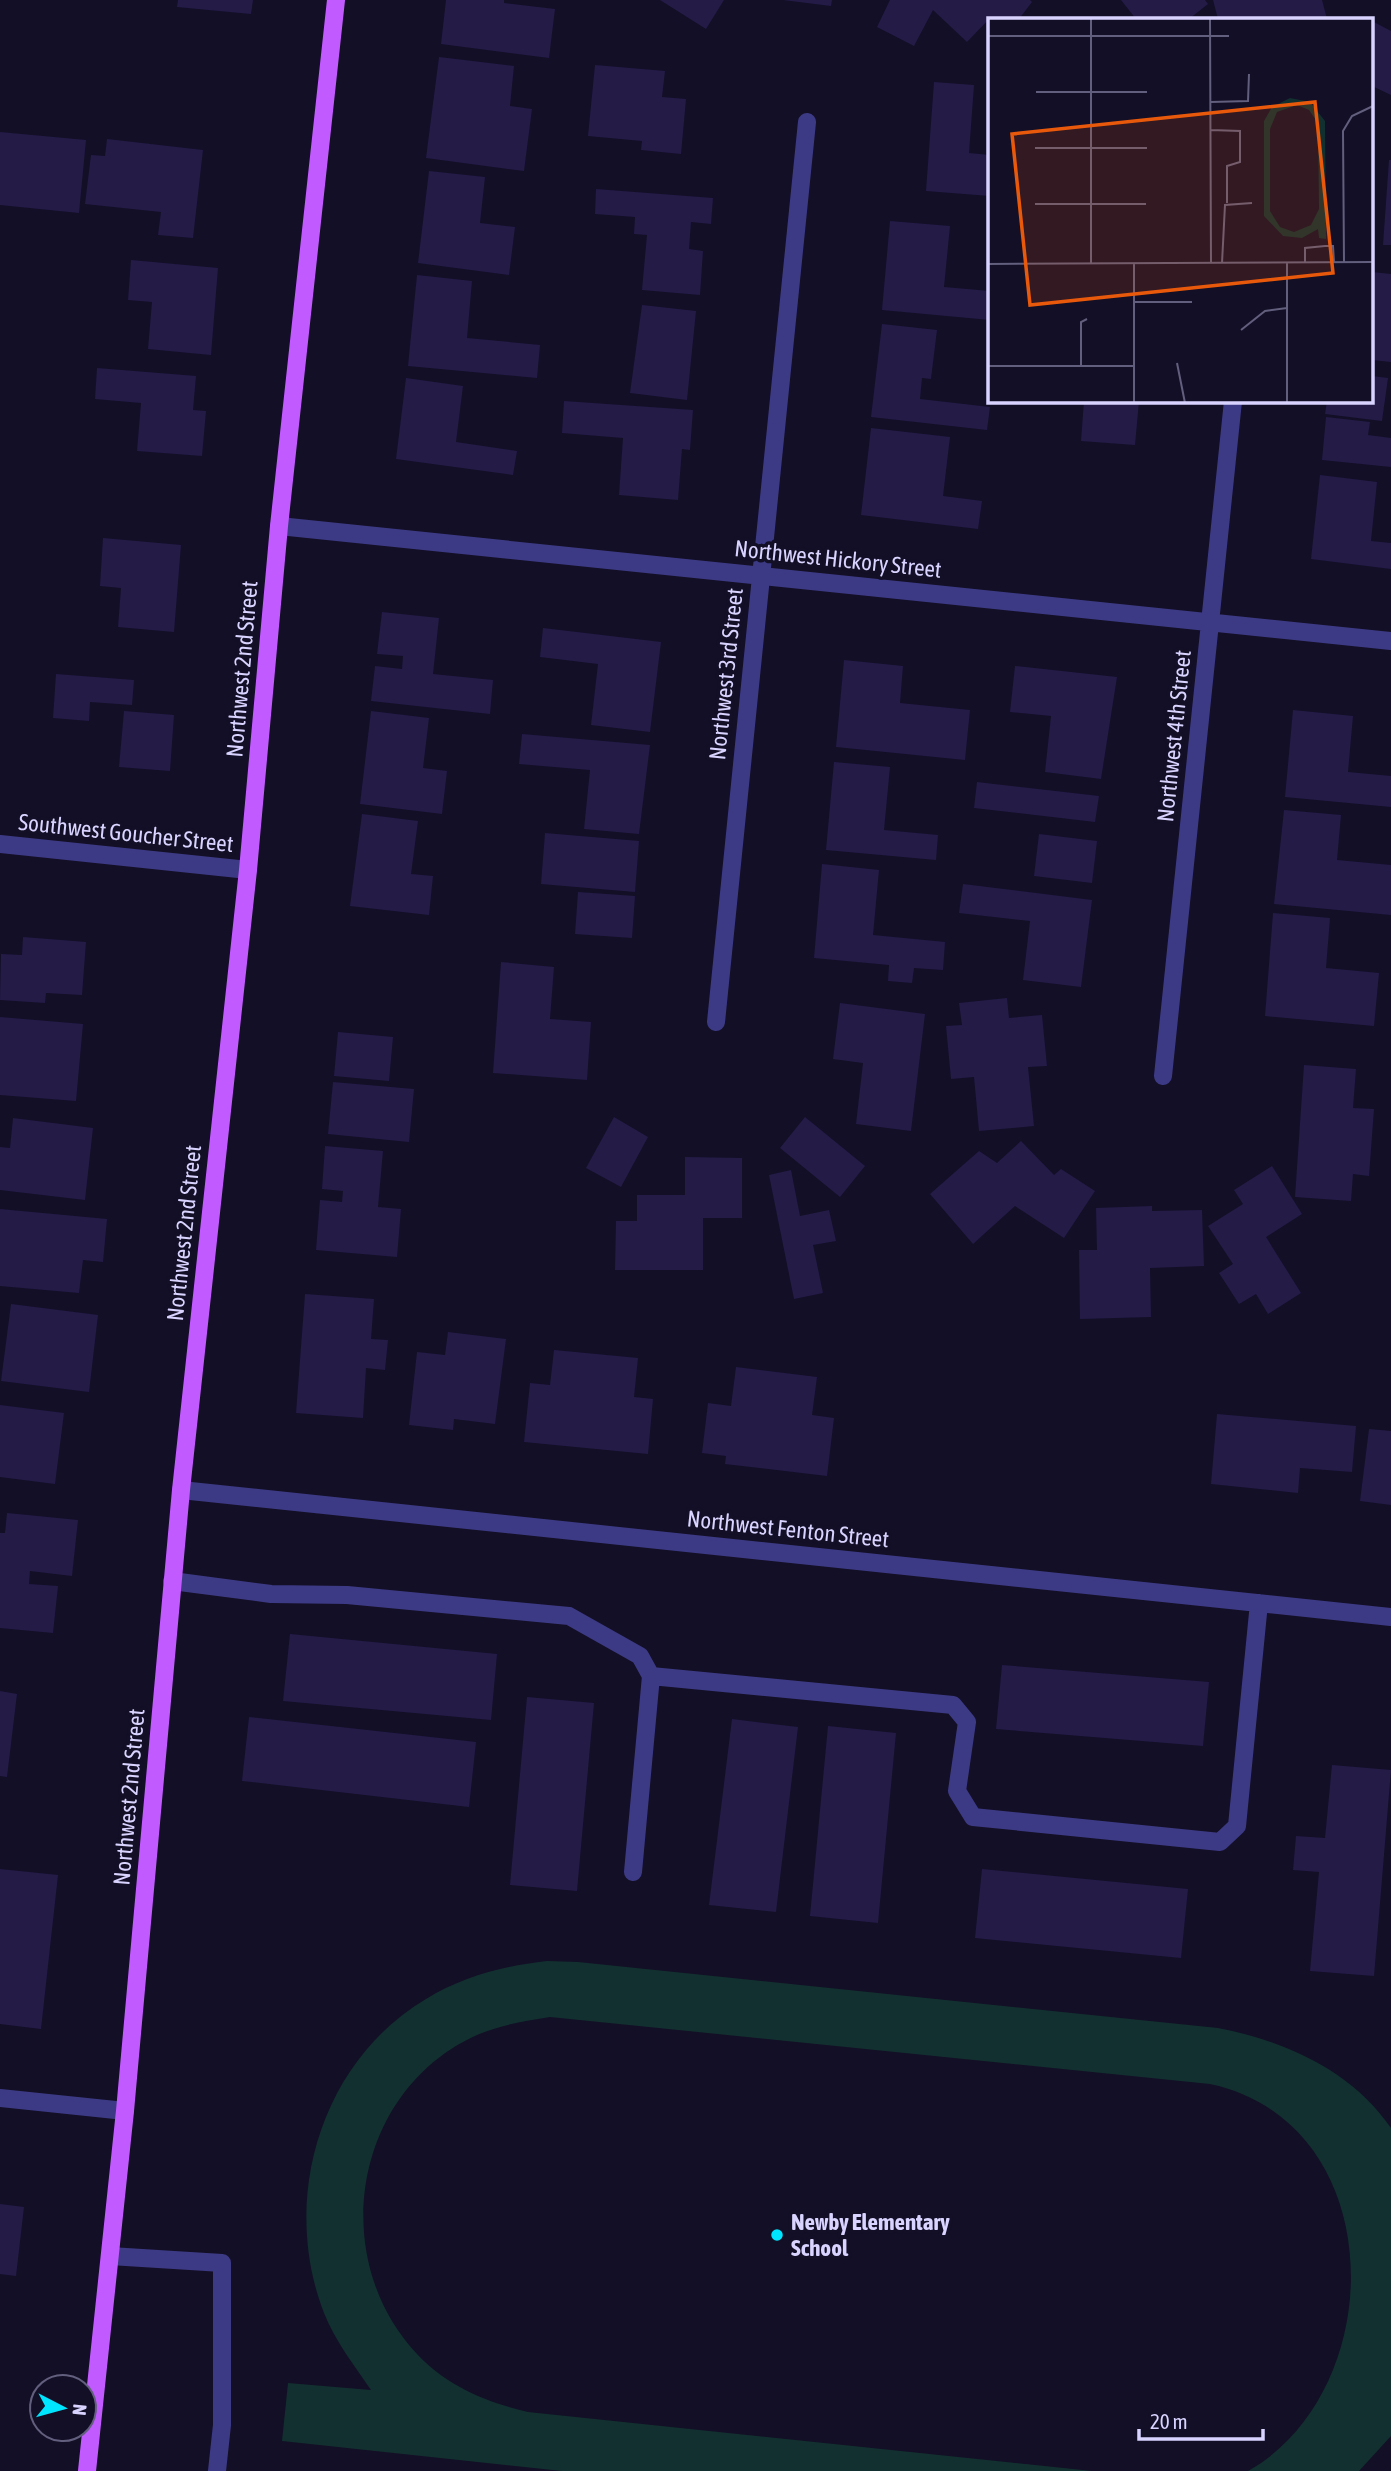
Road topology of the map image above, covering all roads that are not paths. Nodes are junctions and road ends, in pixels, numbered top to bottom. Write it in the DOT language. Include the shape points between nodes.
graph roads {
  1 [pos="335,0"];
  2 [pos="807,122"];
  3 [pos="1233,402"];
  4 [pos="279,526"];
  5 [pos="761,576"];
  6 [pos="1210,623"];
  7 [pos="1391,641"];
  8 [pos="0,844"];
  9 [pos="248,870"];
  10 [pos="716,1022"];
  11 [pos="1163,1076"];
  12 [pos="181,1490"];
  13 [pos="172,1581"];
  14 [pos="1259,1603"];
  15 [pos="1391,1617"];
  16 [pos="651,1676"];
  17 [pos="633,1872"];
  18 [pos="0,2098"];
  19 [pos="125,2111"];
  20 [pos="110,2256"];
  21 [pos="87,2471"];
  22 [pos="217,2471"];
  1 -- 4 [label="main road, Northwest 2nd Street"];
  2 -- 5 [label="street, Northwest 3rd Street"];
  3 -- 6 [label="street, Northwest 4th Street"];
  4 -- 5 [label="street, Northwest Hickory Street"];
  4 -- 9 [label="main road, Northwest 2nd Street"];
  5 -- 6 [label="street, Northwest Hickory Street"];
  5 -- 10 [label="street, Northwest 3rd Street"];
  6 -- 7 [label="street, Northwest Hickory Street"];
  6 -- 11 [label="street, Northwest 4th Street"];
  8 -- 9 [label="street, Southwest Goucher Street"];
  9 -- 12 [label="main road, Northwest 2nd Street"];
  12 -- 13 [label="main road, Northwest 2nd Street"];
  12 -- 14 [label="street, Northwest Fenton Street"];
  13 -- 16 [label="street" via="271,1594 347,1595 569,1616 640,1656"];
  13 -- 19 [label="main road, Northwest 2nd Street"];
  14 -- 15 [label="street, Northwest Fenton Street"];
  14 -- 16 [label="street" via="1237,1826 1220,1842 973,1817 957,1791 967,1722 953,1705"];
  16 -- 17 [label="street"];
  18 -- 19 [label="street"];
  19 -- 20 [label="main road, Northwest 2nd Street"];
  20 -- 21 [label="main road, Northwest 2nd Street"];
  20 -- 22 [label="street" via="222,2263 222,2425"];
}
